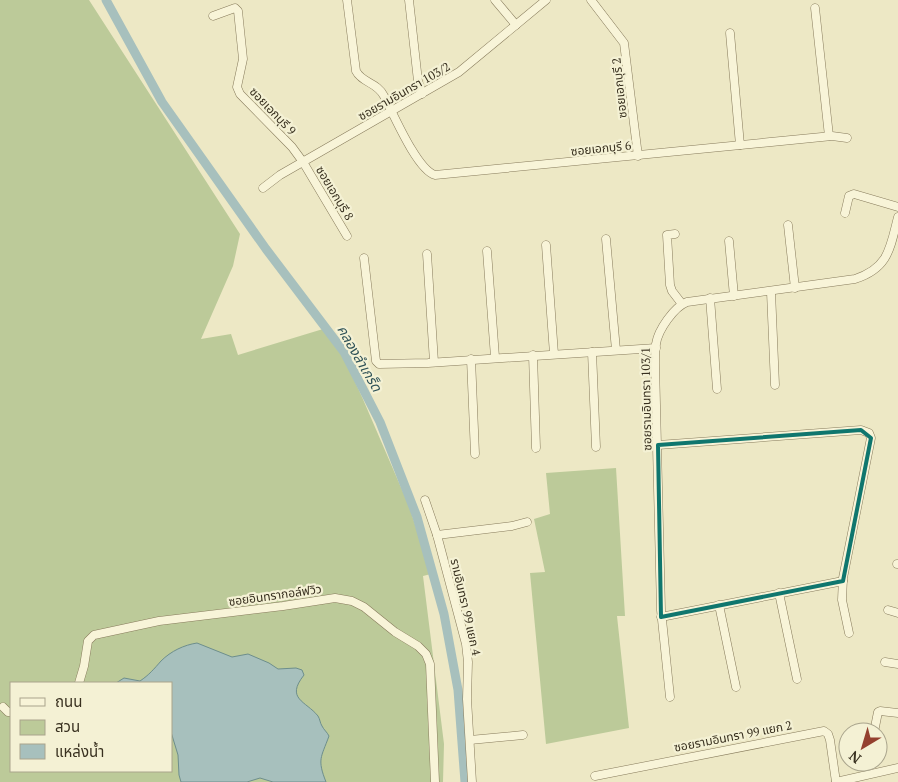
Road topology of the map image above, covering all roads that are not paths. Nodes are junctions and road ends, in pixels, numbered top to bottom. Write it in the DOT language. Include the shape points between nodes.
graph roads {
  1 [pos="347,0"];
  2 [pos="409,0"];
  3 [pos="495,0"];
  4 [pos="546,0"];
  5 [pos="591,0"];
  6 [pos="815,8"];
  7 [pos="213,16"];
  8 [pos="516,25"];
  9 [pos="730,33"];
  10 [pos="422,94"];
  11 [pos="392,111"];
  12 [pos="830,136"];
  13 [pos="847,138"];
  14 [pos="740,145"];
  15 [pos="638,156"];
  16 [pos="303,162"];
  17 [pos="262,188"];
  18 [pos="898,207"];
  19 [pos="845,213"];
  20 [pos="898,217"];
  21 [pos="788,225"];
  22 [pos="675,234"];
  23 [pos="347,236"];
  24 [pos="606,239"];
  25 [pos="729,241"];
  26 [pos="546,245"];
  27 [pos="487,251"];
  28 [pos="427,254"];
  29 [pos="364,258"];
  30 [pos="795,288"];
  31 [pos="771,292"];
  32 [pos="734,296"];
  33 [pos="710,298"];
  34 [pos="682,304"];
  35 [pos="656,348"];
  36 [pos="616,350"];
  37 [pos="592,352"];
  38 [pos="554,354"];
  39 [pos="533,355"];
  40 [pos="495,358"];
  41 [pos="471,360"];
  42 [pos="434,362"];
  43 [pos="775,385"];
  44 [pos="717,389"];
  45 [pos="658,445"];
  46 [pos="596,447"];
  47 [pos="536,448"];
  48 [pos="475,454"];
  49 [pos="425,500"];
  50 [pos="527,522"];
  51 [pos="438,535"];
  52 [pos="843,581"];
  53 [pos="779,593"];
  54 [pos="719,605"];
  55 [pos="888,610"];
  56 [pos="898,612"];
  57 [pos="662,616"];
  58 [pos="849,633"];
  59 [pos="884,662"];
  60 [pos="898,664"];
  61 [pos="797,679"];
  62 [pos="79,682"];
  63 [pos="736,687"];
  64 [pos="670,697"];
  65 [pos="3,707"];
  66 [pos="10,712"];
  67 [pos="898,714"];
  68 [pos="876,722"];
  69 [pos="523,735"];
  70 [pos="470,740"];
  71 [pos="898,768"];
  72 [pos="595,776"];
  73 [pos="435,782"];
  74 [pos="472,782"];
  75 [pos="836,782"];
  1 -- 11 [label="street, ซอยเอกบุรี 6" via="356,71 378,87"];
  2 -- 10 [label="street"];
  3 -- 8 [label="street"];
  4 -- 8 [label="street, ซอยรามอินทรา 103/2"];
  5 -- 15 [label="street, ซอยเอกบุรี 2" via="624,43"];
  6 -- 12 [label="street"];
  7 -- 16 [label="street, ซอยเอกบุรี 9" via="235,8 238,11 243,59 237,87 244,99"];
  8 -- 10 [label="street, ซอยรามอินทรา 103/2" via="459,72"];
  9 -- 14 [label="street"];
  10 -- 11 [label="street, ซอยรามอินทรา 103/2"];
  11 -- 15 [label="street, ซอยเอกบุรี 6" via="418,160 426,171 435,175"];
  11 -- 16 [label="street, ซอยรามอินทรา 103/2"];
  12 -- 13 [label="street, ซอยเอกบุรี 6"];
  12 -- 14 [label="street, ซอยเอกบุรี 6"];
  14 -- 15 [label="street, ซอยเอกบุรี 6"];
  16 -- 17 [label="street, ซอยรามอินทรา 103/2"];
  16 -- 23 [label="street, ซอยเอกบุรี 8"];
  18 -- 19 [label="street" via="854,194 849,196"];
  20 -- 30 [label="street" via="884,260 872,273 855,279"];
  21 -- 30 [label="street"];
  22 -- 34 [label="street" via="667,235 669,273 672,291"];
  24 -- 36 [label="street"];
  25 -- 32 [label="street"];
  26 -- 38 [label="street"];
  27 -- 40 [label="street"];
  28 -- 42 [label="street"];
  29 -- 42 [label="street" via="376,361 384,365"];
  30 -- 31 [label="street"];
  31 -- 32 [label="street"];
  31 -- 43 [label="street"];
  32 -- 33 [label="street"];
  33 -- 34 [label="street"];
  33 -- 44 [label="street"];
  34 -- 35 [label="street, ซอยรามอินทรา 103/1" via="670,316"];
  35 -- 36 [label="street"];
  35 -- 45 [label="street, ซอยรามอินทรา 103/1"];
  36 -- 37 [label="street"];
  37 -- 38 [label="street"];
  37 -- 46 [label="street"];
  38 -- 39 [label="street"];
  39 -- 40 [label="street"];
  39 -- 47 [label="street"];
  40 -- 41 [label="street"];
  41 -- 42 [label="street"];
  41 -- 48 [label="street"];
  45 -- 52 [label="street" via="866,431 870,438"];
  45 -- 57 [label="street, ซอยรามอินทรา 103/1"];
  49 -- 51 [label="street, รามอินทรา 99 แยก 4"];
  50 -- 51 [label="street"];
  51 -- 70 [label="street, รามอินทรา 99 แยก 4" via="466,644"];
  52 -- 53 [label="street"];
  52 -- 58 [label="street" via="842,600"];
  53 -- 54 [label="street"];
  53 -- 61 [label="street"];
  54 -- 57 [label="street"];
  54 -- 63 [label="street"];
  55 -- 56 [label="street"];
  57 -- 64 [label="street, ซอยรามอินทรา 103/1"];
  59 -- 60 [label="street"];
  62 -- 73 [label="street, ซอยอินทรากอล์ฟวิว" via="88,642 94,635 159,621 320,599 352,601 426,654 430,664"];
  65 -- 66 [label="street"];
  67 -- 68 [label="street" via="880,710"];
  69 -- 70 [label="street"];
  70 -- 74 [label="street, รามอินทรา 99 แยก 4"];
  71 -- 75 [label="street"];
  72 -- 75 [label="street, ซอยรามอินทรา 99 แยก 2" via="824,730 830,740"];
}
